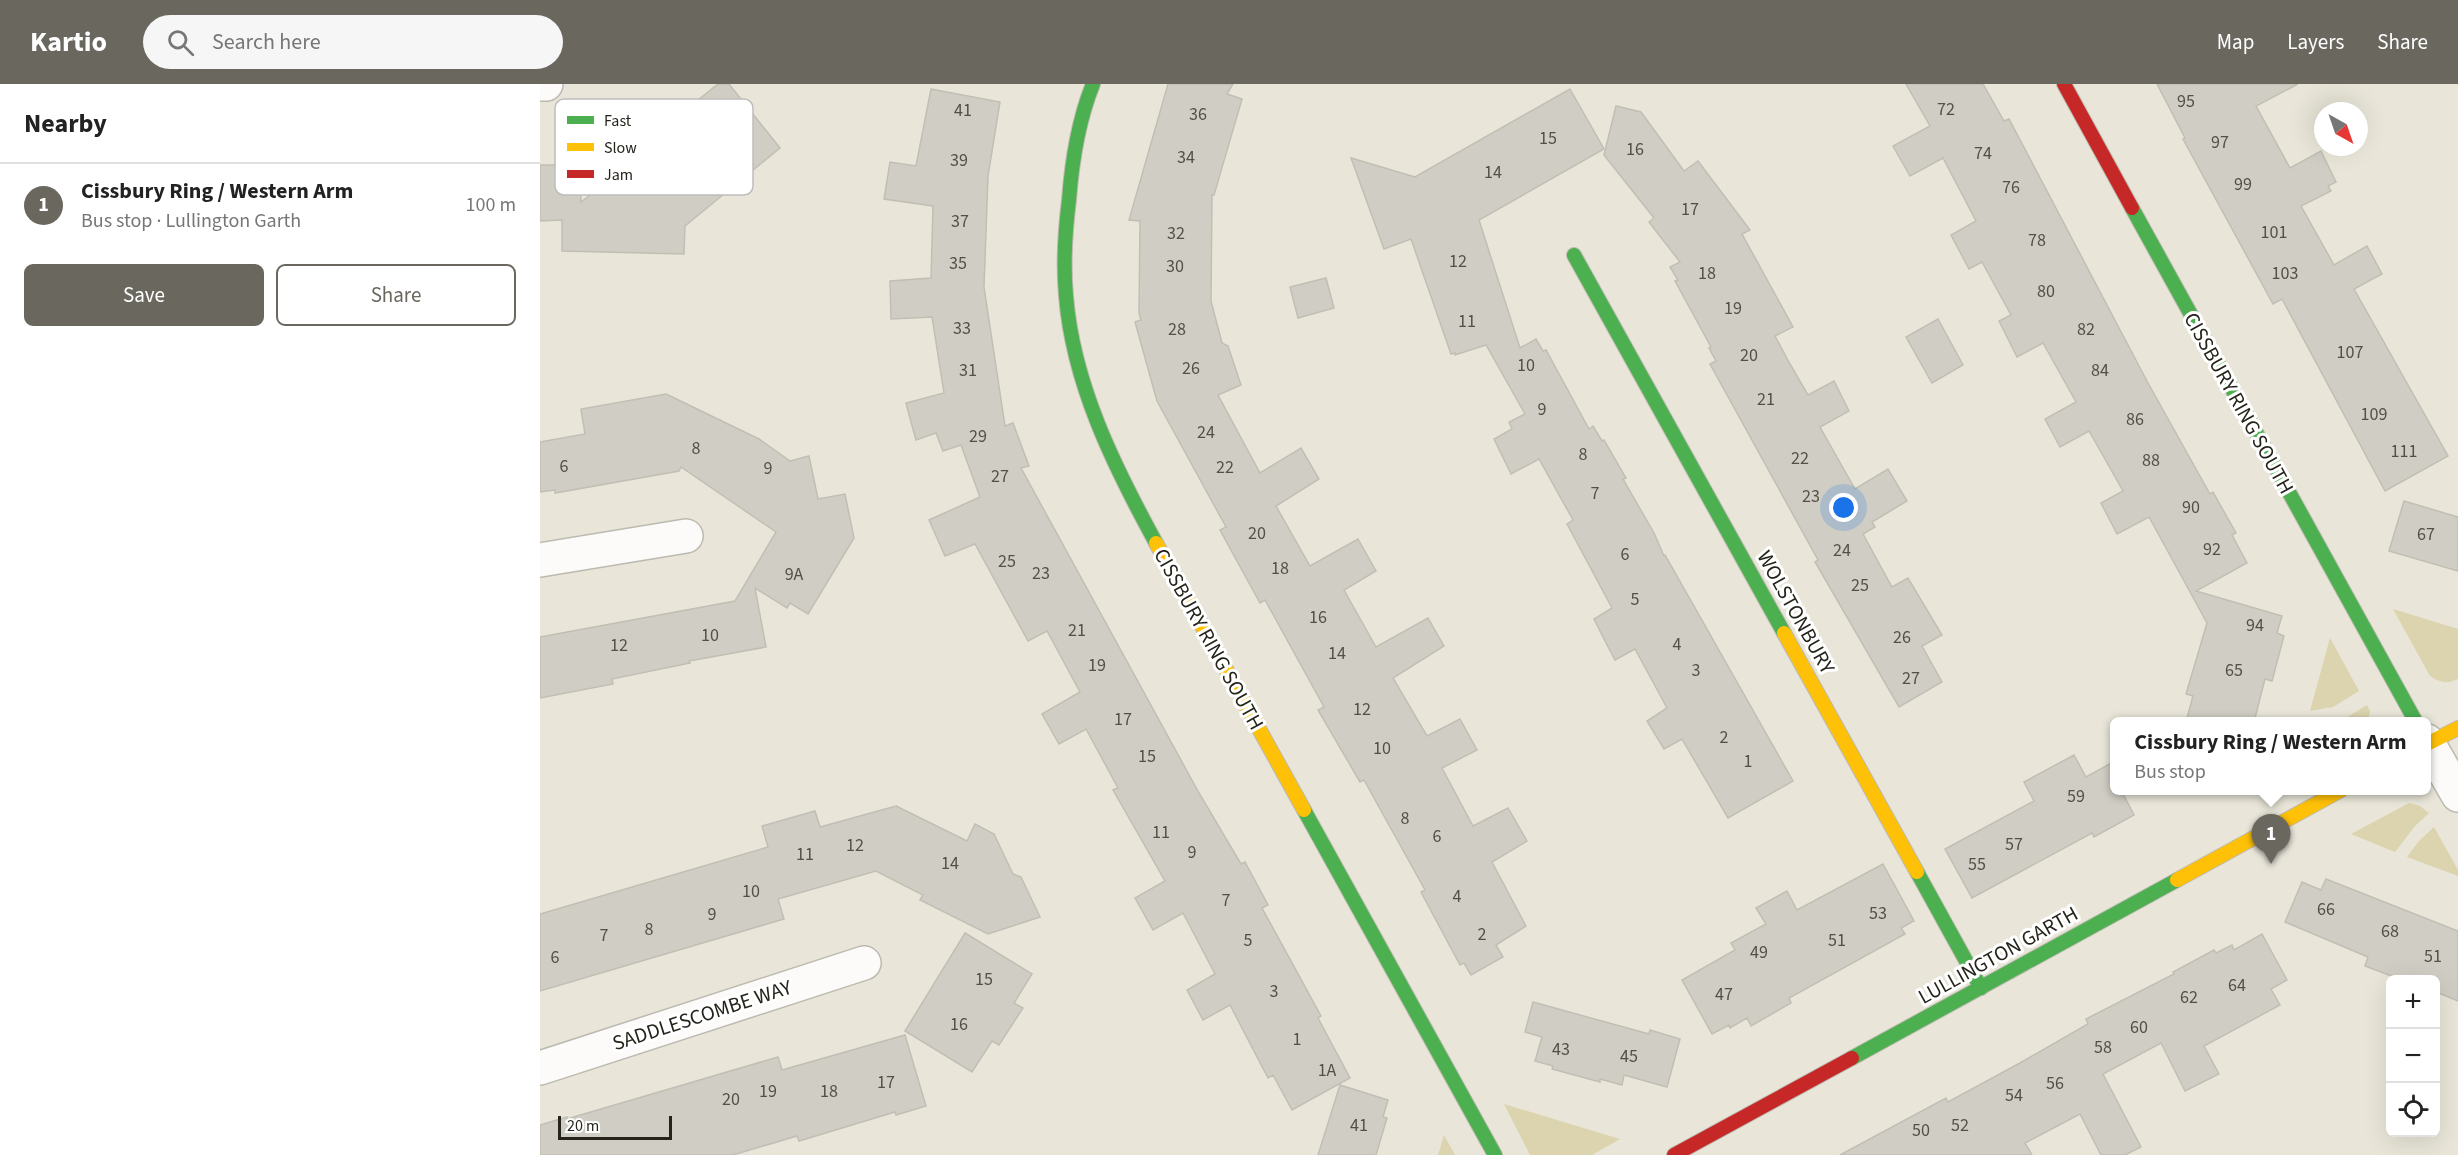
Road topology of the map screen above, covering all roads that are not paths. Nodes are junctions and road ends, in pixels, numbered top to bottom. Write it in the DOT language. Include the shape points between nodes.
graph roads {
  1 [pos="540,84"];
  2 [pos="546,84"];
  3 [pos="1093,84"];
  4 [pos="2064,84"];
  5 [pos="1574,255"];
  6 [pos="686,536"];
  7 [pos="540,560"];
  8 [pos="2414,717"];
  9 [pos="2458,728"];
  10 [pos="2431,735"];
  11 [pos="2431,748"];
  12 [pos="2333,795"];
  13 [pos="2458,795"];
  14 [pos="864,963"];
  15 [pos="1981,988"];
  16 [pos="540,1068"];
  17 [pos="1495,1155"];
  18 [pos="1674,1155"];
  1 -- 2 [label="street"];
  3 -- 17 [label="street, CISSBURY RING SOUTH" via="1083,105 1070,176 1064,246 1068,312 1079,371 1092,409 1135,505"];
  4 -- 8 [label="street, CISSBURY RING SOUTH"];
  5 -- 15 [label="street, WOLSTONBURY"];
  6 -- 7 [label="street"];
  9 -- 10 [label="street"];
  11 -- 13 [label="street"];
  12 -- 15 [label="street, LULLINGTON GARTH"];
  14 -- 16 [label="street, SADDLESCOMBE WAY"];
  15 -- 18 [label="street, LULLINGTON GARTH"];
}
